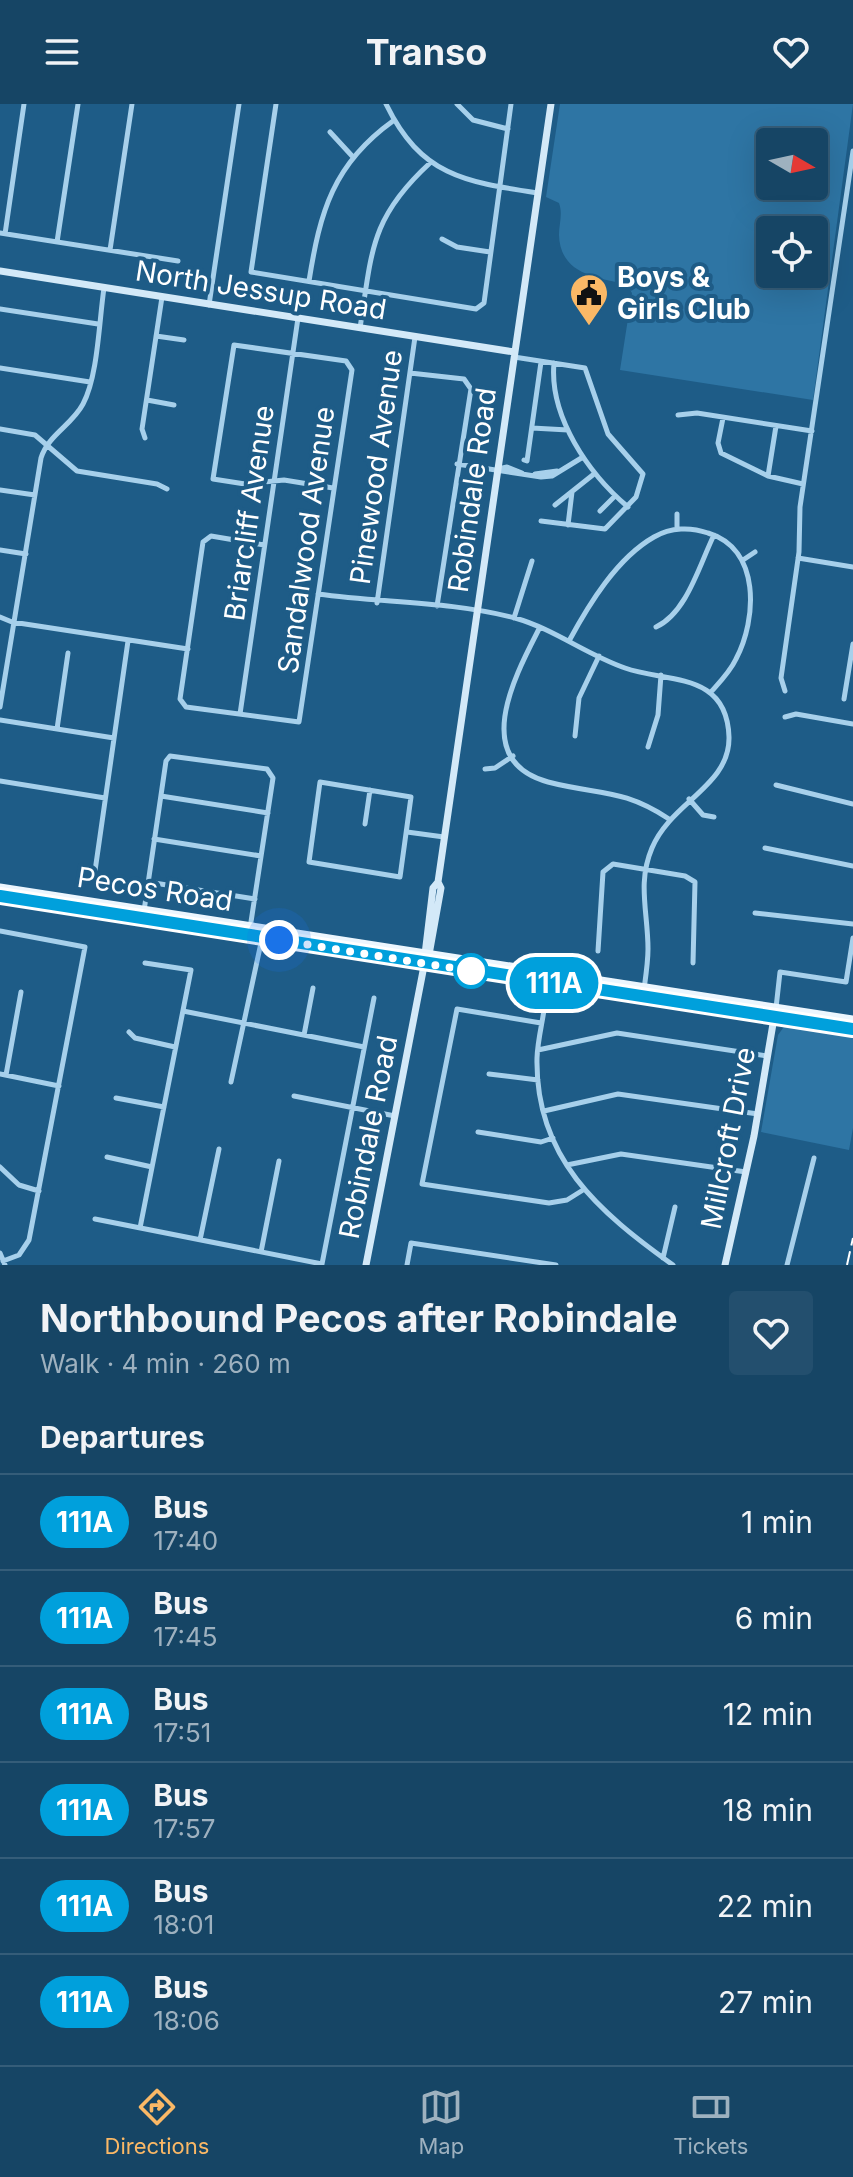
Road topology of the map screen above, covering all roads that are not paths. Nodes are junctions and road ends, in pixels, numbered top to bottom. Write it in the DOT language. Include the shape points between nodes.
graph roads {
  1 [pos="24,104"];
  2 [pos="78,104"];
  3 [pos="132,104"];
  4 [pos="239,104"];
  5 [pos="276,104"];
  6 [pos="386,104"];
  7 [pos="457,104"];
  8 [pos="511,104"];
  9 [pos="551,104"];
  10 [pos="393,121"];
  11 [pos="508,129"];
  12 [pos="330,132"];
  13 [pos="853,151"];
  14 [pos="353,157"];
  15 [pos="430,163"];
  16 [pos="499,187"];
  17 [pos="538,193"];
  18 [pos="3,233"];
  19 [pos="442,239"];
  20 [pos="57,242"];
  21 [pos="110,250"];
  22 [pos="490,252"];
  23 [pos="178,261"];
  24 [pos="0,271"];
  25 [pos="309,281"];
  26 [pos="104,288"];
  27 [pos="366,291"];
  28 [pos="162,297"];
  29 [pos="209,305"];
  30 [pos="0,309"];
  31 [pos="298,318"];
  32 [pos="98,324"];
  33 [pos="360,328"];
  34 [pos="156,336"];
  35 [pos="415,337"];
  36 [pos="184,340"];
  37 [pos="292,354"];
  38 [pos="514,354"];
  39 [pos="541,362"];
  40 [pos="554,363"];
  41 [pos="0,368"];
  42 [pos="410,373"];
  43 [pos="90,382"];
  44 [pos="147,400"];
  45 [pos="174,405"];
  46 [pos="678,415"];
  47 [pos="723,418"];
  48 [pos="776,426"];
  49 [pos="532,428"];
  50 [pos="0,429"];
  51 [pos="568,430"];
  52 [pos="812,431"];
  53 [pos="145,438"];
  54 [pos="46,444"];
  55 [pos="583,457"];
  56 [pos="524,460"];
  57 [pos="457,464"];
  58 [pos="497,469"];
  59 [pos="594,474"];
  60 [pos="768,476"];
  61 [pos="274,480"];
  62 [pos="803,484"];
  63 [pos="333,488"];
  64 [pos="167,489"];
  65 [pos="0,490"];
  66 [pos="572,492"];
  67 [pos="35,495"];
  68 [pos="615,496"];
  69 [pos="555,505"];
  70 [pos="628,507"];
  71 [pos="600,511"];
  72 [pos="677,514"];
  73 [pos="541,521"];
  74 [pos="568,525"];
  75 [pos="677,529"];
  76 [pos="714,535"];
  77 [pos="264,545"];
  78 [pos="0,550"];
  79 [pos="755,552"];
  80 [pos="26,554"];
  81 [pos="798,558"];
  82 [pos="743,560"];
  83 [pos="532,561"];
  84 [pos="853,567"];
  85 [pos="318,594"];
  86 [pos="377,603"];
  87 [pos="437,606"];
  88 [pos="477,612"];
  89 [pos="0,617"];
  90 [pos="514,618"];
  91 [pos="12,622"];
  92 [pos="540,627"];
  93 [pos="656,627"];
  94 [pos="128,641"];
  95 [pos="569,641"];
  96 [pos="853,644"];
  97 [pos="188,649"];
  98 [pos="68,653"];
  99 [pos="599,656"];
  100 [pos="661,675"];
  101 [pos="785,691"];
  102 [pos="710,693"];
  103 [pos="844,699"];
  104 [pos="0,707"];
  105 [pos="240,714"];
  106 [pos="785,717"];
  107 [pos="0,720"];
  108 [pos="853,724"];
  109 [pos="57,729"];
  110 [pos="575,736"];
  111 [pos="114,738"];
  112 [pos="648,747"];
  113 [pos="513,756"];
  114 [pos="485,769"];
  115 [pos="0,781"];
  116 [pos="776,785"];
  117 [pos="370,790"];
  118 [pos="161,796"];
  119 [pos="105,798"];
  120 [pos="689,799"];
  121 [pos="853,804"];
  122 [pos="268,813"];
  123 [pos="714,817"];
  124 [pos="669,819"];
  125 [pos="365,824"];
  126 [pos="407,832"];
  127 [pos="444,837"];
  128 [pos="154,839"];
  129 [pos="765,848"];
  130 [pos="261,856"];
  131 [pos="853,866"];
  132 [pos="645,871"];
  133 [pos="94,878"];
  134 [pos="148,882"];
  135 [pos="0,887"];
  136 [pos="0,896"];
  137 [pos="255,899"];
  138 [pos="755,913"];
  139 [pos="144,914"];
  140 [pos="853,924"];
  141 [pos="0,931"];
  142 [pos="250,931"];
  143 [pos="263,933"];
  144 [pos="853,938"];
  145 [pos="352,943"];
  146 [pos="329,948"];
  147 [pos="598,951"];
  148 [pos="425,961"];
  149 [pos="145,963"];
  150 [pos="693,963"];
  151 [pos="545,972"];
  152 [pos="547,982"];
  153 [pos="313,988"];
  154 [pos="21,992"];
  155 [pos="643,992"];
  156 [pos="374,998"];
  157 [pos="183,1011"];
  158 [pos="775,1012"];
  159 [pos="853,1019"];
  160 [pos="243,1023"];
  161 [pos="541,1023"];
  162 [pos="853,1029"];
  163 [pos="129,1032"];
  164 [pos="304,1035"];
  165 [pos="175,1047"];
  166 [pos="364,1047"];
  167 [pos="538,1050"];
  168 [pos="767,1056"];
  169 [pos="489,1074"];
  170 [pos="3,1075"];
  171 [pos="538,1080"];
  172 [pos="231,1082"];
  173 [pos="59,1086"];
  174 [pos="294,1096"];
  175 [pos="116,1098"];
  176 [pos="164,1107"];
  177 [pos="352,1108"];
  178 [pos="544,1111"];
  179 [pos="758,1114"];
  180 [pos="395,1116"];
  181 [pos="478,1132"];
  182 [pos="553,1138"];
  183 [pos="219,1149"];
  184 [pos="107,1157"];
  185 [pos="814,1158"];
  186 [pos="279,1161"];
  187 [pos="567,1165"];
  188 [pos="0,1167"];
  189 [pos="152,1167"];
  190 [pos="746,1172"];
  191 [pos="583,1190"];
  192 [pos="39,1191"];
  193 [pos="675,1207"];
  194 [pos="95,1219"];
  195 [pos="140,1228"];
  196 [pos="200,1240"];
  197 [pos="261,1252"];
  198 [pos="0,1253"];
  199 [pos="663,1258"];
  200 [pos="4,1263"];
  201 [pos="322,1264"];
  202 [pos="366,1265"];
  203 [pos="407,1265"];
  204 [pos="556,1265"];
  205 [pos="673,1265"];
  206 [pos="725,1265"];
  207 [pos="787,1265"];
  1 -- 18 [label="street"];
  2 -- 20 [label="street"];
  3 -- 21 [label="street"];
  4 -- 29 [label="street"];
  5 -- 25 [label="street" via="251,272"];
  6 -- 10 [label="street"];
  7 -- 11 [label="street" via="473,120"];
  8 -- 11 [label="street"];
  9 -- 17 [label="street, Robindale Road"];
  10 -- 14 [label="street"];
  10 -- 15 [label="street"];
  11 -- 16 [label="street"];
  12 -- 14 [label="street"];
  13 -- 52 [label="street"];
  14 -- 25 [label="street" via="321,216"];
  15 -- 16 [label="street" via="462,179"];
  15 -- 27 [label="street" via="383,217"];
  16 -- 17 [label="street"];
  16 -- 22 [label="street"];
  17 -- 38 [label="street, Robindale Road"];
  18 -- 20 [label="street"];
  19 -- 22 [label="street"];
  20 -- 21 [label="street"];
  21 -- 23 [label="street"];
  22 -- 27 [label="street" via="481,308"];
  24 -- 26 [label="street, North Jessup Road"];
  25 -- 27 [label="street"];
  26 -- 28 [label="street, North Jessup Road"];
  26 -- 32 [label="street"];
  27 -- 33 [label="street"];
  28 -- 29 [label="street, North Jessup Road"];
  28 -- 34 [label="street"];
  29 -- 31 [label="street, North Jessup Road"];
  30 -- 32 [label="street"];
  31 -- 33 [label="street, North Jessup Road"];
  31 -- 37 [label="street, Briarcliff Avenue"];
  32 -- 43 [label="street"];
  33 -- 35 [label="street, North Jessup Road"];
  34 -- 36 [label="street"];
  34 -- 44 [label="street"];
  35 -- 38 [label="street, North Jessup Road"];
  35 -- 42 [label="street, Pinewood Avenue"];
  37 -- 61 [label="street, Briarcliff Avenue"];
  37 -- 61 [label="street" via="234,345 213,479 245,484"];
  37 -- 63 [label="street, Sandalwood Avenue" via="350,363"];
  38 -- 39 [label="street"];
  38 -- 58 [label="street, Robindale Road"];
  39 -- 40 [label="street"];
  39 -- 49 [label="street"];
  40 -- 51 [label="street"];
  40 -- 70 [label="street" via="588,371 608,434 643,474"];
  41 -- 43 [label="street"];
  42 -- 57 [label="street" via="469,383"];
  42 -- 86 [label="street, Pinewood Avenue"];
  43 -- 54 [label="street" via="78,412"];
  44 -- 45 [label="street"];
  44 -- 53 [label="street"];
  46 -- 47 [label="street"];
  47 -- 48 [label="street"];
  47 -- 60 [label="street" via="718,450"];
  48 -- 52 [label="street"];
  48 -- 60 [label="street"];
  49 -- 51 [label="street"];
  49 -- 56 [label="street"];
  50 -- 54 [label="street" via="35,435"];
  51 -- 55 [label="street"];
  52 -- 62 [label="street"];
  54 -- 64 [label="street" via="77,471"];
  54 -- 67 [label="street"];
  55 -- 58 [label="street" via="547,477"];
  55 -- 59 [label="street"];
  57 -- 58 [label="street"];
  57 -- 87 [label="street"];
  58 -- 88 [label="street, Robindale Road"];
  59 -- 66 [label="street"];
  59 -- 68 [label="street"];
  60 -- 62 [label="street"];
  61 -- 63 [label="street"];
  61 -- 77 [label="street, Briarcliff Avenue"];
  62 -- 81 [label="street"];
  63 -- 85 [label="street, Sandalwood Avenue"];
  65 -- 67 [label="street"];
  66 -- 69 [label="street"];
  66 -- 74 [label="street"];
  67 -- 80 [label="street"];
  68 -- 70 [label="street"];
  68 -- 71 [label="street"];
  70 -- 74 [label="street" via="605,529"];
  72 -- 75 [label="street"];
  73 -- 74 [label="street"];
  75 -- 76 [label="street"];
  75 -- 95 [label="street" via="638,550 596,596"];
  76 -- 82 [label="street"];
  76 -- 93 [label="street" via="682,601"];
  77 -- 97 [label="street" via="206,537"];
  77 -- 105 [label="street, Briarcliff Avenue"];
  78 -- 80 [label="street"];
  79 -- 82 [label="street"];
  80 -- 91 [label="street"];
  81 -- 84 [label="street"];
  81 -- 101 [label="street" via="781,678"];
  82 -- 102 [label="street" via="751,587 746,633 735,662"];
  83 -- 90 [label="street"];
  85 -- 86 [label="street"];
  85 -- 105 [label="street, Sandalwood Avenue" via="299,722"];
  86 -- 87 [label="street"];
  87 -- 88 [label="street"];
  88 -- 90 [label="street"];
  88 -- 127 [label="street, Robindale Road"];
  89 -- 91 [label="street"];
  90 -- 92 [label="street"];
  91 -- 94 [label="street"];
  91 -- 104 [label="street"];
  92 -- 95 [label="street"];
  92 -- 113 [label="street" via="507,696 503,729"];
  94 -- 97 [label="street"];
  94 -- 111 [label="street"];
  95 -- 99 [label="street"];
  96 -- 103 [label="street"];
  97 -- 105 [label="street" via="181,704"];
  98 -- 109 [label="street"];
  99 -- 100 [label="street" via="633,671"];
  99 -- 110 [label="street" via="579,698"];
  100 -- 102 [label="street" via="681,677"];
  100 -- 112 [label="street" via="658,715"];
  102 -- 120 [label="street" via="726,721 728,751 711,783"];
  106 -- 108 [label="street" via="796,714"];
  107 -- 109 [label="street"];
  109 -- 111 [label="street"];
  111 -- 119 [label="street"];
  113 -- 114 [label="street"];
  113 -- 124 [label="street" via="541,780 626,795"];
  115 -- 119 [label="street"];
  116 -- 121 [label="street"];
  117 -- 125 [label="street"];
  117 -- 126 [label="street" via="411,797"];
  117 -- 126 [label="street" via="320,782 309,862 400,877"];
  118 -- 122 [label="street"];
  118 -- 122 [label="street" via="170,756 255,767 271,773"];
  118 -- 128 [label="street"];
  119 -- 133 [label="street"];
  120 -- 123 [label="street" via="703,815"];
  120 -- 124 [label="street"];
  122 -- 130 [label="street"];
  124 -- 132 [label="street"];
  126 -- 127 [label="street"];
  127 -- 148 [label="street, Robindale Road" via="441,888"];
  128 -- 130 [label="street"];
  128 -- 134 [label="street"];
  129 -- 131 [label="street"];
  130 -- 137 [label="street"];
  132 -- 147 [label="street" via="606,867"];
  132 -- 150 [label="street" via="695,882"];
  132 -- 155 [label="street" via="648,949"];
  134 -- 137 [label="street"];
  134 -- 139 [label="street"];
  135 -- 139 [label="main road, Pecos Road"];
  136 -- 139 [label="main road, Pecos Road"];
  137 -- 142 [label="street"];
  138 -- 140 [label="street"];
  139 -- 142 [label="main road, Pecos Road"];
  141 -- 173 [label="street" via="85,947"];
  142 -- 143 [label="main road, Pecos Road"];
  143 -- 145 [label="main road, Pecos Road"];
  143 -- 146 [label="main road, Pecos Road"];
  143 -- 160 [label="street"];
  144 -- 158 [label="street, Millcroft Drive" via="846,982 780,972"];
  145 -- 146 [label="main road"];
  145 -- 148 [label="main road, Pecos Road"];
  146 -- 148 [label="main road, Pecos Road"];
  148 -- 151 [label="main road, Pecos Road"];
  148 -- 152 [label="main road, Pecos Road"];
  148 -- 180 [label="street, Robindale Road"];
  149 -- 157 [label="street" via="191,970"];
  151 -- 152 [label="street"];
  151 -- 155 [label="main road, Pecos Road"];
  152 -- 155 [label="main road, Pecos Road"];
  152 -- 161 [label="street"];
  153 -- 164 [label="street"];
  154 -- 170 [label="street"];
  155 -- 158 [label="main road, Pecos Road"];
  155 -- 158 [label="main road, Pecos Road" via="731,1001"];
  156 -- 166 [label="street"];
  157 -- 160 [label="street"];
  157 -- 165 [label="street"];
  158 -- 159 [label="main road"];
  158 -- 162 [label="main road, Pecos Road"];
  158 -- 168 [label="street, Millcroft Drive"];
  160 -- 164 [label="street"];
  160 -- 172 [label="street"];
  161 -- 167 [label="street"];
  161 -- 191 [label="street" via="457,1009 422,1184 549,1203"];
  163 -- 165 [label="street"];
  164 -- 166 [label="street"];
  165 -- 176 [label="street"];
  166 -- 177 [label="street"];
  167 -- 168 [label="street" via="617,1033"];
  167 -- 171 [label="street"];
  168 -- 179 [label="street, Millcroft Drive"];
  169 -- 171 [label="street"];
  170 -- 173 [label="street"];
  171 -- 178 [label="street"];
  173 -- 192 [label="street"];
  174 -- 177 [label="street"];
  175 -- 176 [label="street"];
  176 -- 189 [label="street"];
  177 -- 180 [label="street"];
  177 -- 201 [label="street"];
  178 -- 179 [label="street" via="618,1094"];
  178 -- 182 [label="street"];
  179 -- 190 [label="street, Millcroft Drive"];
  180 -- 202 [label="street, Robindale Road"];
  181 -- 182 [label="street" via="541,1142"];
  182 -- 187 [label="street"];
  183 -- 196 [label="street"];
  184 -- 189 [label="street"];
  185 -- 207 [label="street"];
  186 -- 197 [label="street"];
  187 -- 190 [label="street" via="621,1154"];
  187 -- 191 [label="street"];
  188 -- 192 [label="street" via="19,1185"];
  189 -- 195 [label="street"];
  190 -- 206 [label="street, Millcroft Drive"];
  191 -- 199 [label="street" via="607,1217"];
  192 -- 200 [label="street" via="26,1248"];
  193 -- 199 [label="street"];
  194 -- 195 [label="street"];
  195 -- 196 [label="street"];
  196 -- 197 [label="street"];
  197 -- 201 [label="street"];
  198 -- 200 [label="street"];
  199 -- 205 [label="street"];
  203 -- 204 [label="street" via="411,1243"];
}
